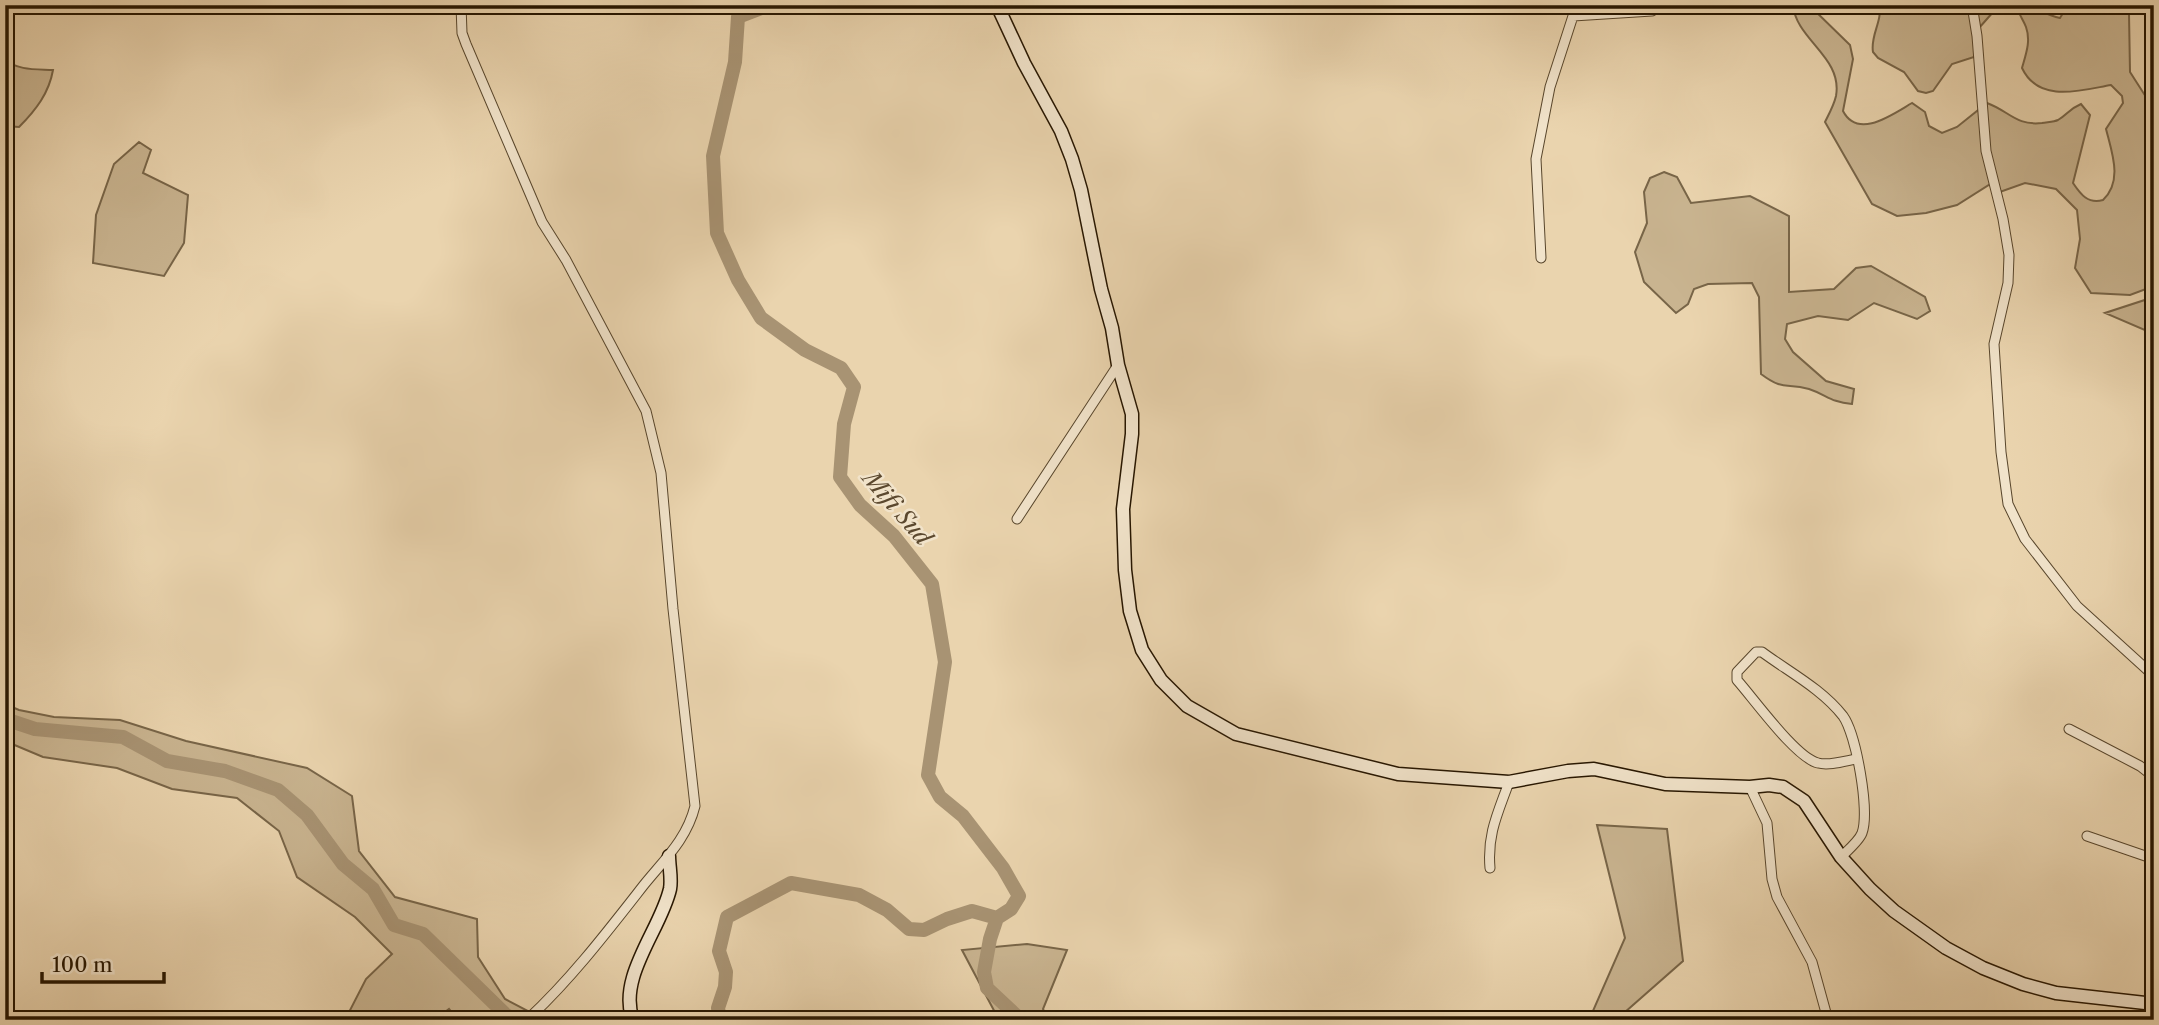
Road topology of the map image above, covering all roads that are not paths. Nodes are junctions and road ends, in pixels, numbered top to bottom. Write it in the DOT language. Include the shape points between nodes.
graph roads {
  1 [pos="461,5"];
  2 [pos="997,5"];
  3 [pos="1573,5"];
  4 [pos="1660,5"];
  5 [pos="1972,5"];
  6 [pos="1573,16"];
  7 [pos="1541,258"];
  8 [pos="1118,365"];
  9 [pos="1017,519"];
  10 [pos="2154,676"];
  11 [pos="2069,729"];
  12 [pos="1856,758"];
  13 [pos="2154,777"];
  14 [pos="1509,782"];
  15 [pos="1750,787"];
  16 [pos="2087,836"];
  17 [pos="669,856"];
  18 [pos="1841,857"];
  19 [pos="2154,859"];
  20 [pos="1490,868"];
  21 [pos="2154,1004"];
  22 [pos="527,1020"];
  23 [pos="633,1020"];
  24 [pos="1828,1020"];
  1 -- 17 [label="street" via="462,33 526,187 646,411 651,431 661,473 695,806"];
  2 -- 8 [label="street" via="1072,159"];
  3 -- 6 [label="street"];
  4 -- 6 [label="street" via="1652,11"];
  5 -- 10 [label="street" via="1986,151 2009,255 2008,283 1994,344 2008,504 2025,539 2077,606"];
  6 -- 7 [label="street" via="1550,87 1536,159"];
  8 -- 9 [label="street"];
  8 -- 14 [label="street" via="1132,415 1123,509 1130,611 1142,650 1165,685 1187,706 1230,732 1275,746 1398,774"];
  11 -- 13 [label="street"];
  12 -- 12 [label="street" via="1843,717 1808,685 1762,652 1756,652 1737,672 1737,680 1807,758 1821,764"];
  12 -- 18 [label="street" via="1862,773 1862,834"];
  14 -- 15 [label="street" via="1594,769 1665,784"];
  14 -- 20 [label="street" via="1492,825"];
  15 -- 18 [label="street" via="1776,785 1799,796"];
  15 -- 24 [label="street" via="1766,823 1777,897 1812,962"];
  16 -- 19 [label="street"];
  17 -- 22 [label="street" via="572,974"];
  17 -- 23 [label="street" via="670,888 629,998"];
  18 -- 21 [label="street" via="1894,911 1983,968 2056,993"];
}
